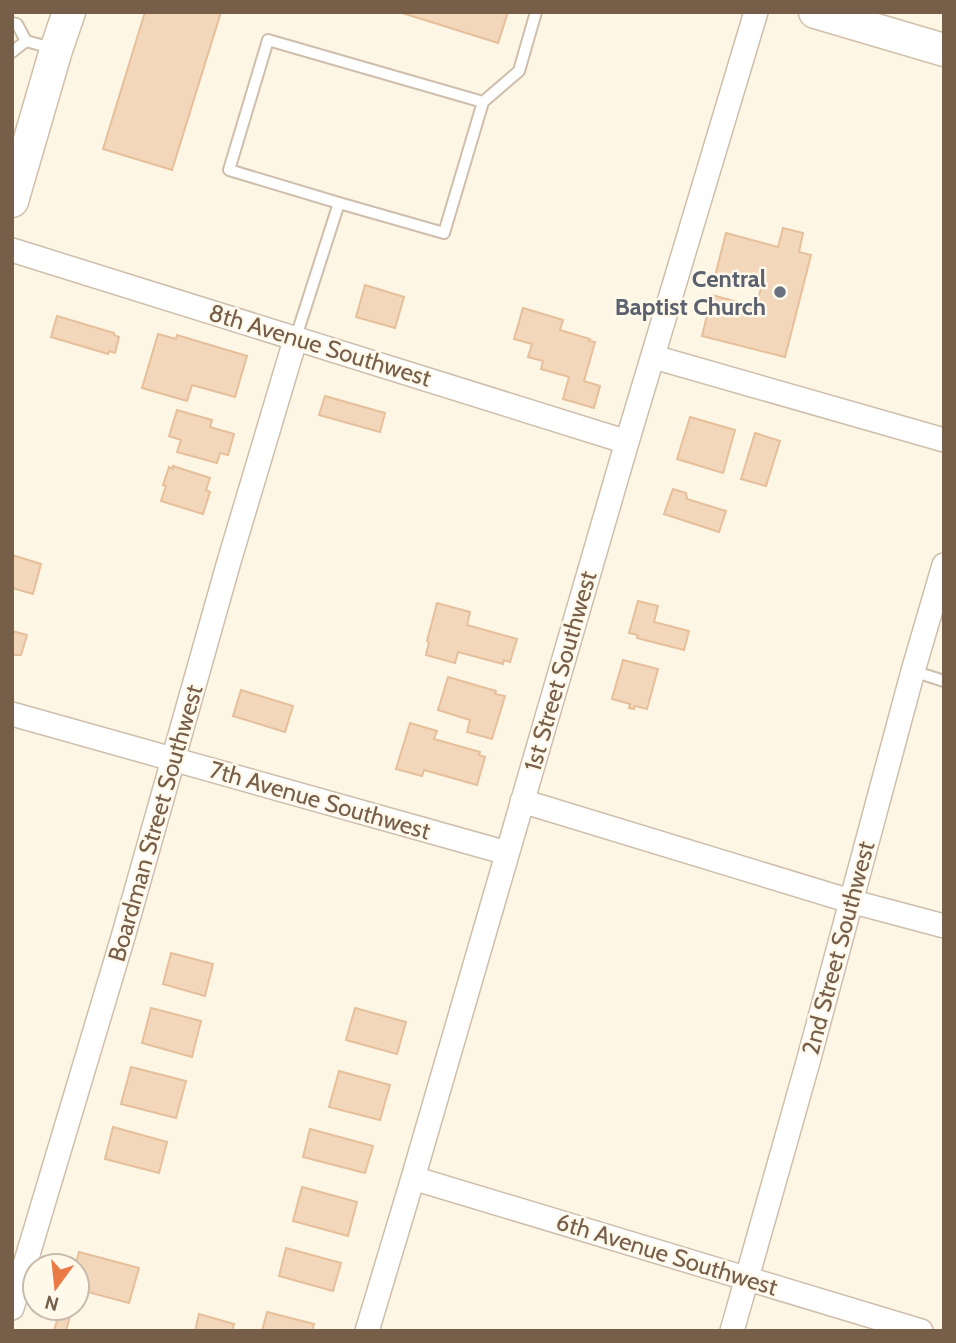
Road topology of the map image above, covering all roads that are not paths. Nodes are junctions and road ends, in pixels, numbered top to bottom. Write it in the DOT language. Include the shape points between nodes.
graph roads {
  1 [pos="69,12"];
  2 [pos="536,12"];
  3 [pos="756,12"];
  4 [pos="815,12"];
  5 [pos="12,23"];
  6 [pos="26,40"];
  7 [pos="56,50"];
  8 [pos="944,50"];
  9 [pos="12,52"];
  10 [pos="483,102"];
  11 [pos="12,201"];
  12 [pos="339,203"];
  13 [pos="12,250"];
  14 [pos="296,337"];
  15 [pos="654,357"];
  16 [pos="944,440"];
  17 [pos="627,442"];
  18 [pos="944,565"];
  19 [pos="913,671"];
  20 [pos="944,681"];
  21 [pos="12,714"];
  22 [pos="173,759"];
  23 [pos="522,801"];
  24 [pos="507,853"];
  25 [pos="850,901"];
  26 [pos="944,926"];
  27 [pos="413,1178"];
  28 [pos="746,1278"];
  29 [pos="12,1308"];
  30 [pos="367,1331"];
  31 [pos="732,1331"];
  32 [pos="921,1331"];
  1 -- 7 [label="street"];
  2 -- 10 [label="lane" via="519,71"];
  3 -- 15 [label="street, 1st Street Southwest"];
  4 -- 8 [label="street"];
  5 -- 6 [label="lane"];
  6 -- 7 [label="lane"];
  6 -- 9 [label="lane"];
  7 -- 11 [label="street"];
  10 -- 12 [label="lane" via="444,233"];
  10 -- 12 [label="lane" via="268,40 229,170"];
  12 -- 14 [label="lane"];
  13 -- 14 [label="street, 8th Avenue Southwest"];
  14 -- 17 [label="street, 8th Avenue Southwest"];
  14 -- 22 [label="street, Boardman Street Southwest"];
  15 -- 16 [label="street"];
  15 -- 17 [label="street, 1st Street Southwest"];
  17 -- 23 [label="street, 1st Street Southwest"];
  18 -- 19 [label="street, 2nd Street Southwest"];
  19 -- 20 [label="lane"];
  19 -- 25 [label="street, 2nd Street Southwest"];
  21 -- 22 [label="street, 7th Avenue Southwest"];
  22 -- 24 [label="street, 7th Avenue Southwest"];
  22 -- 29 [label="street, Boardman Street Southwest"];
  23 -- 24 [label="street, 1st Street Southwest"];
  23 -- 25 [label="street"];
  24 -- 27 [label="street, 1st Street Southwest"];
  25 -- 26 [label="street"];
  25 -- 28 [label="street, 2nd Street Southwest"];
  27 -- 28 [label="street, 6th Avenue Southwest"];
  27 -- 30 [label="street, 1st Street Southwest"];
  28 -- 31 [label="street, 2nd Street Southwest"];
  28 -- 32 [label="street, 6th Avenue Southwest"];
}
